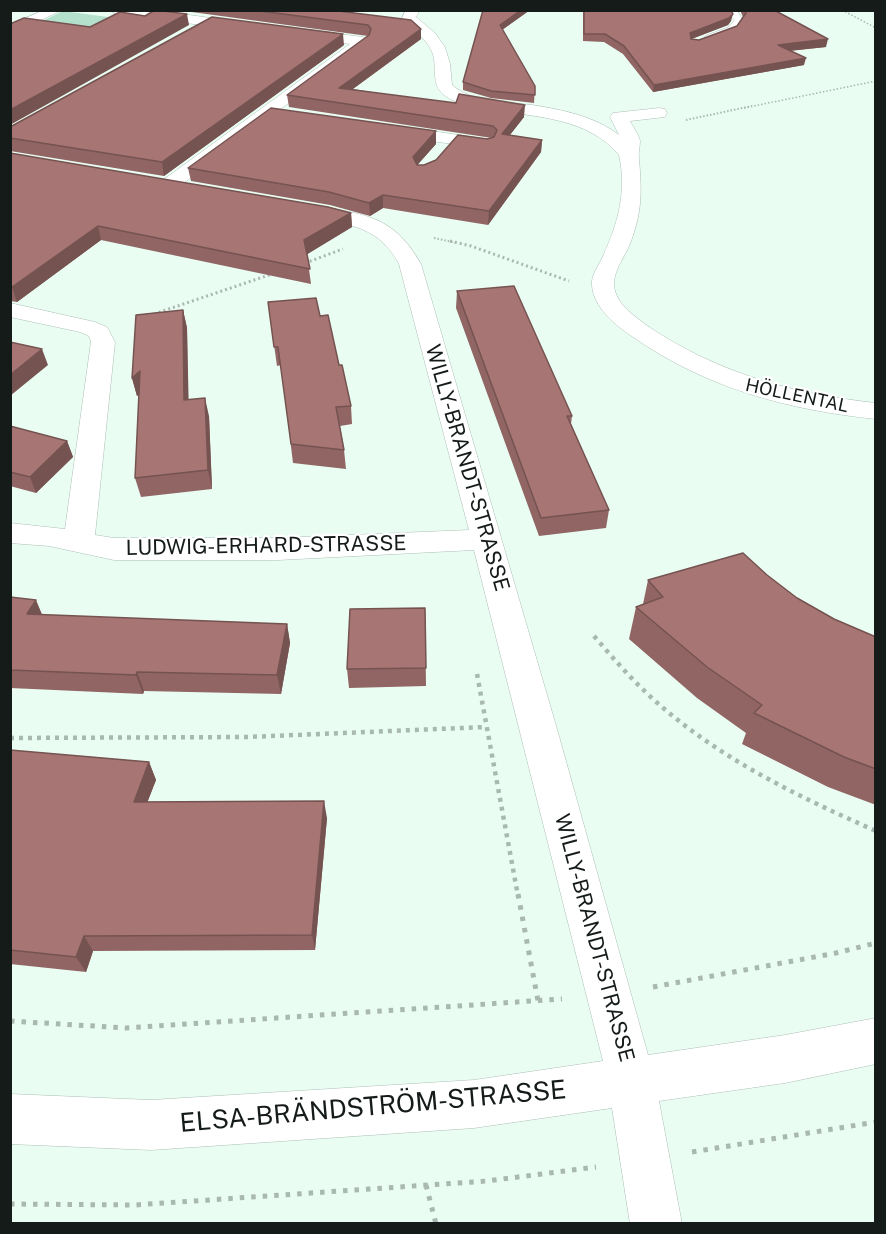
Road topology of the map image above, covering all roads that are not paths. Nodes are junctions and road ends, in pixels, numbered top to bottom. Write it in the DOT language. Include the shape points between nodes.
graph roads {
  1 [pos="56,10"];
  2 [pos="116,10"];
  3 [pos="413,10"];
  4 [pos="732,10"];
  5 [pos="210,22"];
  6 [pos="10,32"];
  7 [pos="190,33"];
  8 [pos="694,43"];
  9 [pos="268,111"];
  10 [pos="658,113"];
  11 [pos="291,114"];
  12 [pos="372,127"];
  13 [pos="453,139"];
  14 [pos="486,144"];
  15 [pos="438,155"];
  16 [pos="629,156"];
  17 [pos="204,190"];
  18 [pos="282,205"];
  19 [pos="10,310"];
  20 [pos="876,411"];
  21 [pos="10,533"];
  22 [pos="487,539"];
  23 [pos="79,542"];
  24 [pos="876,1041"];
  25 [pos="632,1083"];
  26 [pos="10,1119"];
  27 [pos="656,1224"];
  1 -- 6 [label="street"];
  2 -- 5 [label="street"];
  3 -- 16 [label="street" via="410,18 437,46 447,89 473,101 586,123 608,136"];
  4 -- 8 [label="lane" via="739,21 732,29"];
  5 -- 7 [label="street"];
  5 -- 9 [label="street" via="363,41"];
  9 -- 11 [label="street"];
  9 -- 17 [label="street" via="159,182"];
  10 -- 16 [label="street" via="620,117 631,140"];
  12 -- 13 [label="street"];
  13 -- 14 [label="street"];
  13 -- 15 [label="street"];
  16 -- 20 [label="street, HÖLLENTAL" via="633,207 603,280 607,297 623,319 714,374 775,394"];
  18 -- 22 [label="street, WILLY-BRANDT-STRASSE" via="387,232 401,248 410,264"];
  19 -- 23 [label="street" via="87,327 99,332 103,342"];
  21 -- 23 [label="street, LUDWIG-ERHARD-STRASSE"];
  22 -- 23 [label="street, LUDWIG-ERHARD-STRASSE" via="278,549 114,549"];
  22 -- 25 [label="street, WILLY-BRANDT-STRASSE"];
  24 -- 25 [label="street, ELSA-BRÄNDSTRÖM-STRASSE"];
  25 -- 26 [label="street, ELSA-BRÄNDSTRÖM-STRASSE" via="474,1104 151,1125"];
  25 -- 27 [label="street, WILLY-BRANDT-STRASSE"];
}
